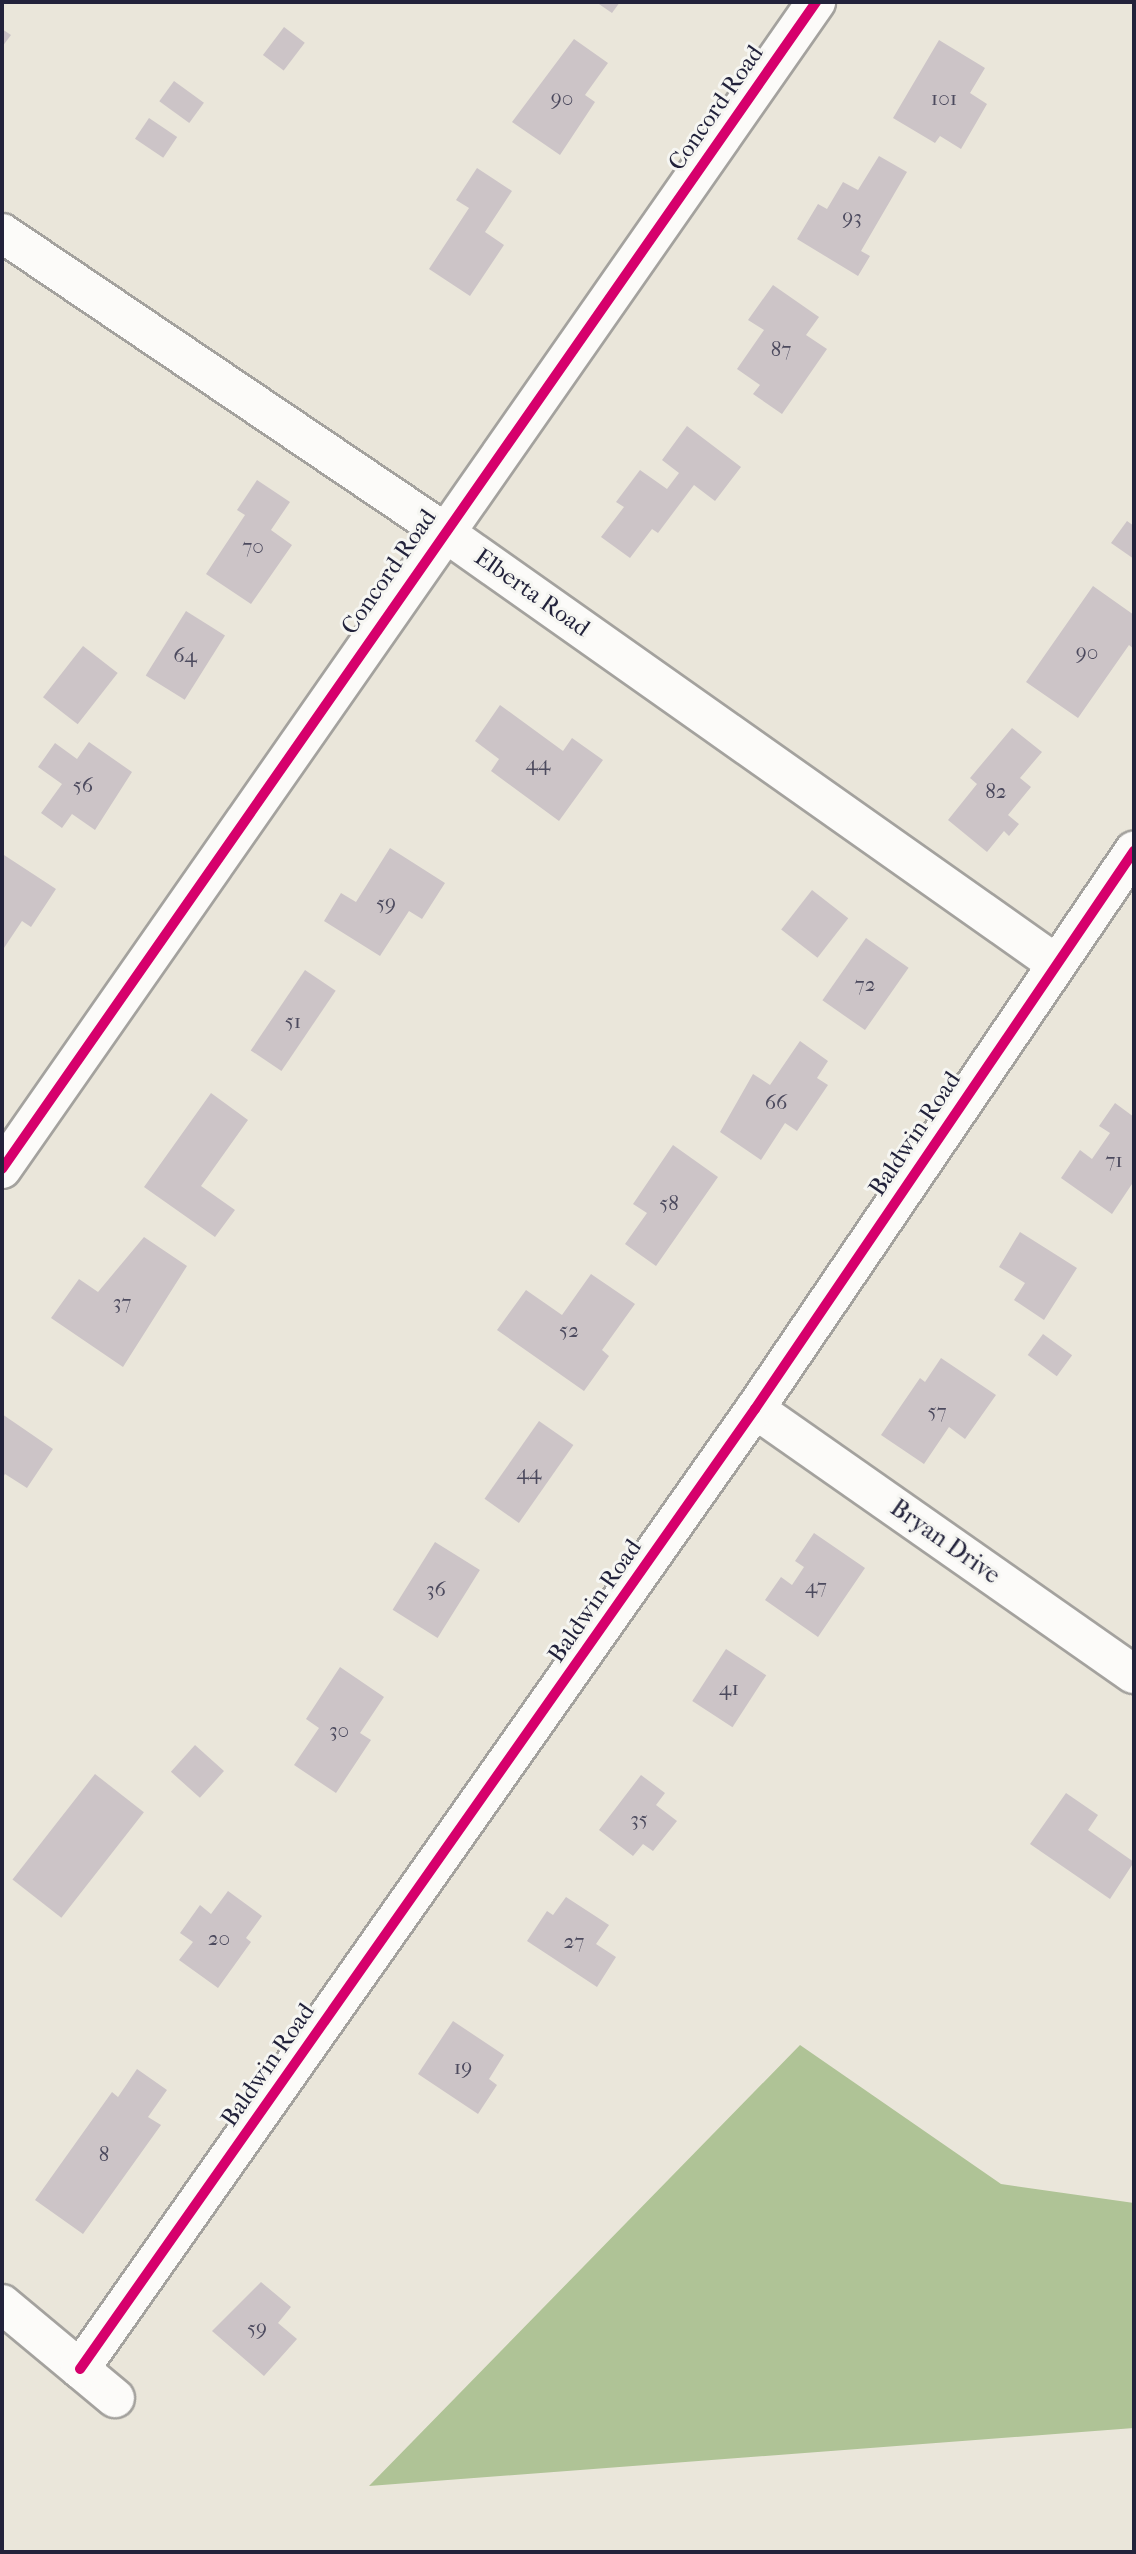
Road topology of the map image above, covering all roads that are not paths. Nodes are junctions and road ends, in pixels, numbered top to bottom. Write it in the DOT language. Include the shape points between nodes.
graph roads {
  1 [pos="816,2"];
  2 [pos="2,233"];
  3 [pos="443,531"];
  4 [pos="1134,851"];
  5 [pos="1055,963"];
  6 [pos="2,1168"];
  7 [pos="755,1409"];
  8 [pos="1134,1674"];
  9 [pos="2,2304"];
  10 [pos="80,2368"];
  11 [pos="115,2398"];
  1 -- 3 [label="street, Concord Road"];
  2 -- 3 [label="street, Elberta Road"];
  3 -- 5 [label="street, Elberta Road"];
  3 -- 6 [label="street, Concord Road"];
  4 -- 5 [label="street, Baldwin Road"];
  5 -- 7 [label="street, Baldwin Road"];
  7 -- 8 [label="street, Bryan Drive"];
  7 -- 10 [label="street, Baldwin Road"];
  9 -- 10 [label="street"];
  10 -- 11 [label="street"];
}
